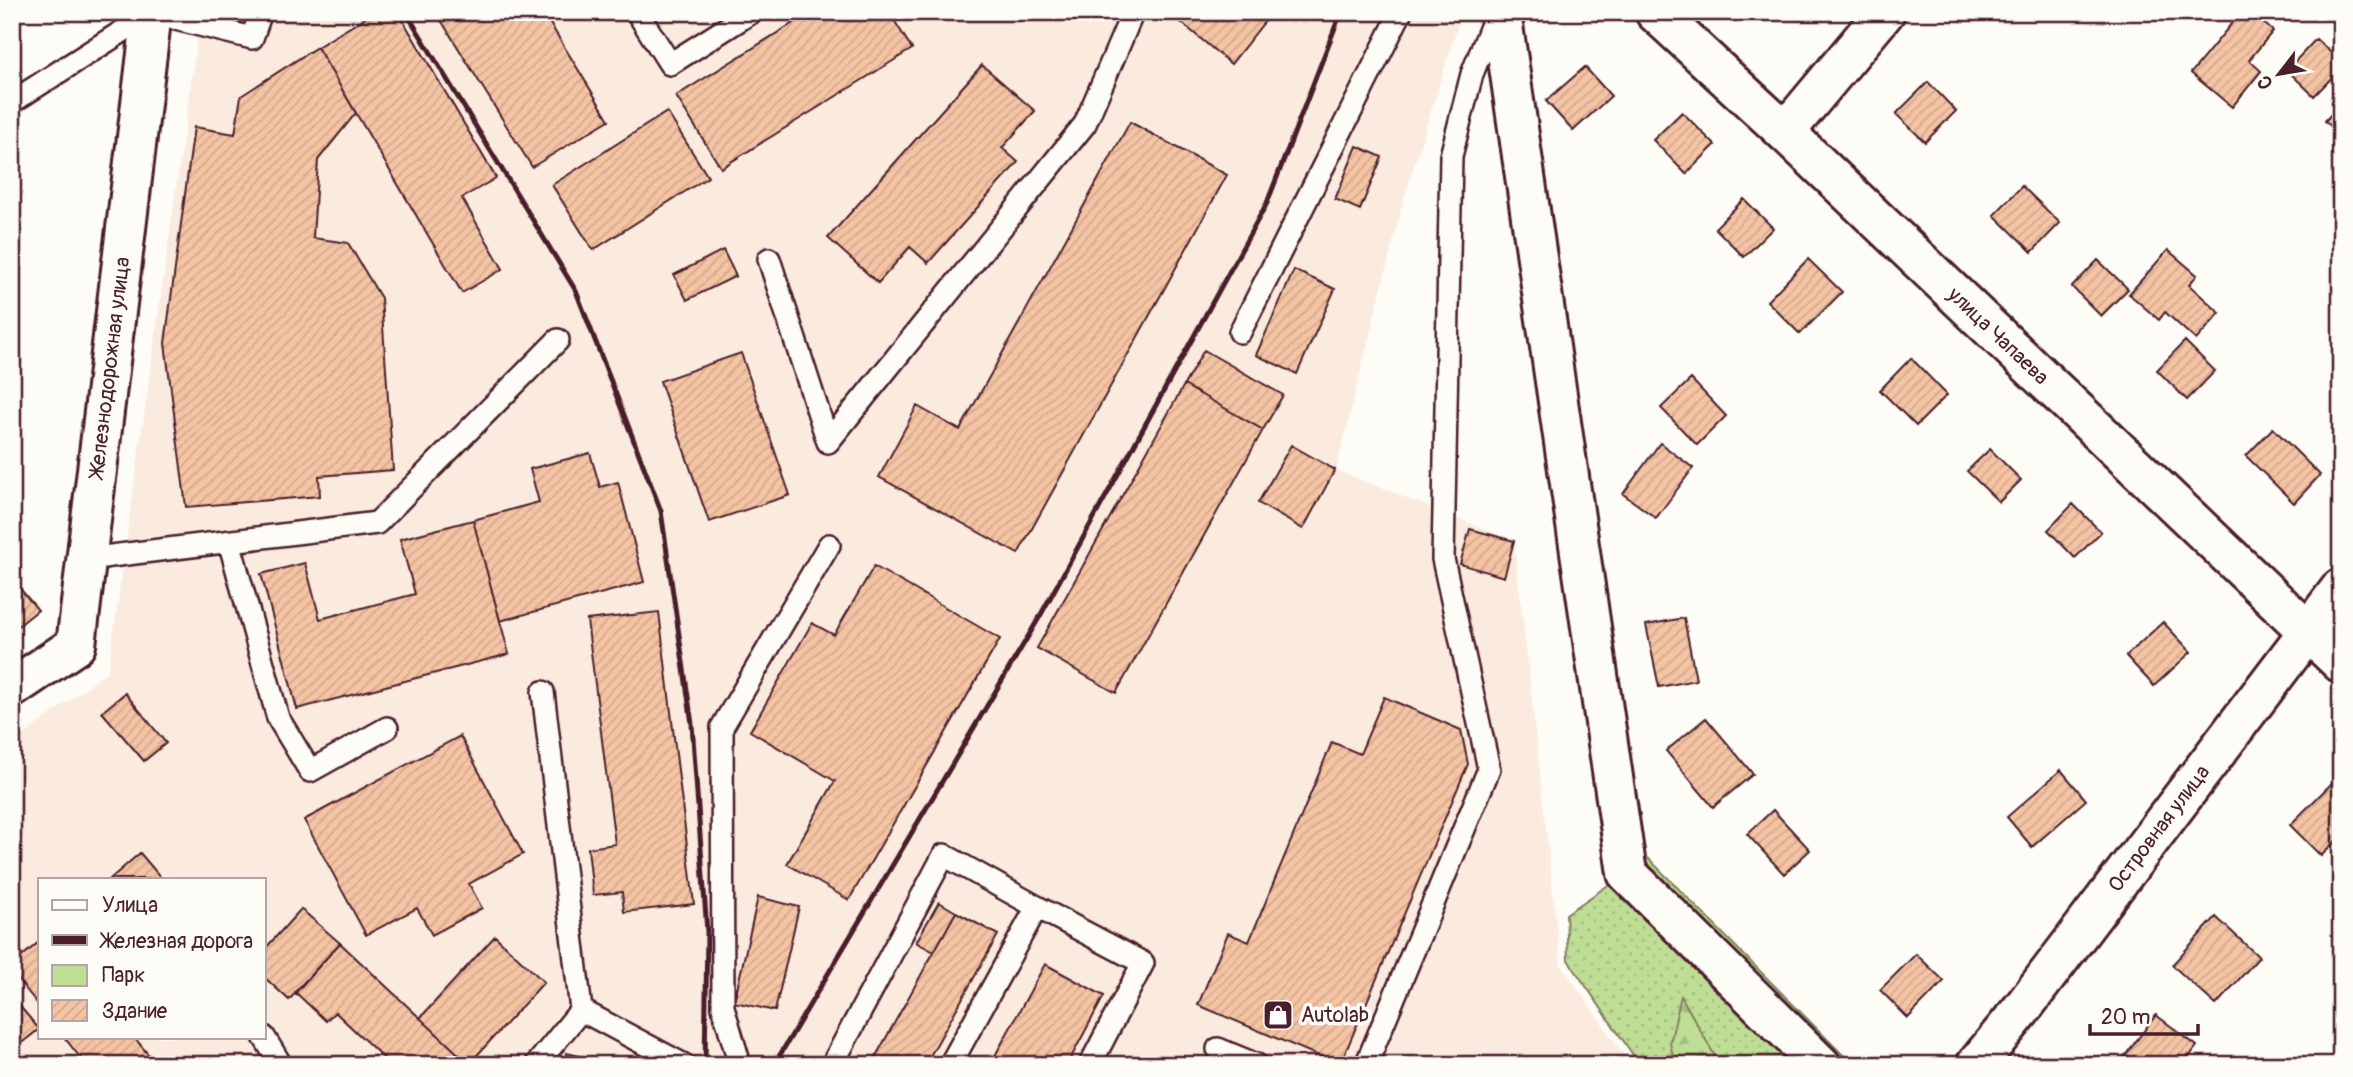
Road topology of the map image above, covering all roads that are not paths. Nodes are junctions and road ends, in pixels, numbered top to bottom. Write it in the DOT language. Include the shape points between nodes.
graph roads {
  1 [pos="261,12"];
  2 [pos="637,12"];
  3 [pos="752,12"];
  4 [pos="1133,12"];
  5 [pos="1401,12"];
  6 [pos="1499,12"];
  7 [pos="1655,12"];
  8 [pos="1885,12"];
  9 [pos="151,13"];
  10 [pos="12,102"];
  11 [pos="1785,132"];
  12 [pos="769,259"];
  13 [pos="1240,332"];
  14 [pos="558,340"];
  15 [pos="229,541"];
  16 [pos="828,545"];
  17 [pos="86,559"];
  18 [pos="2341,589"];
  19 [pos="2307,630"];
  20 [pos="2341,663"];
  21 [pos="12,688"];
  22 [pos="542,692"];
  23 [pos="387,728"];
  24 [pos="1037,907"];
  25 [pos="581,1010"];
  26 [pos="265,1038"];
  27 [pos="1218,1049"];
  28 [pos="281,1065"];
  29 [pos="536,1065"];
  30 [pos="684,1065"];
  31 [pos="740,1065"];
  32 [pos="832,1065"];
  33 [pos="950,1065"];
  34 [pos="1090,1065"];
  35 [pos="1256,1065"];
  36 [pos="1366,1065"];
  37 [pos="1821,1065"];
  38 [pos="1976,1065"];
  1 -- 9 [label="lane" via="252,38"];
  2 -- 3 [label="lane" via="670,64"];
  4 -- 12 [label="lane" via="1085,124 828,442"];
  5 -- 13 [label="lane"];
  6 -- 36 [label="lane" via="1472,74 1451,156 1443,559 1489,769"];
  6 -- 37 [label="street" via="1627,873"];
  7 -- 11 [label="street, улица Чапаева"];
  8 -- 11 [label="street"];
  9 -- 10 [label="lane"];
  9 -- 17 [label="street, Железнодорожная улица"];
  11 -- 19 [label="street, улица Чапаева"];
  14 -- 15 [label="lane" via="377,523"];
  15 -- 17 [label="lane"];
  15 -- 23 [label="lane" via="278,718 310,771"];
  16 -- 31 [label="lane" via="722,727 723,1007"];
  17 -- 21 [label="street, Железнодорожная улица" via="76,645"];
  18 -- 19 [label="street, Островная улица"];
  19 -- 20 [label="street, улица Чапаева"];
  19 -- 38 [label="street, Островная улица"];
  22 -- 25 [label="lane"];
  24 -- 32 [label="lane" via="944,855"];
  24 -- 33 [label="lane"];
  24 -- 34 [label="lane" via="1143,963"];
  25 -- 29 [label="lane"];
  25 -- 30 [label="lane"];
  26 -- 28 [label="lane"];
  27 -- 35 [label="lane"];
}
